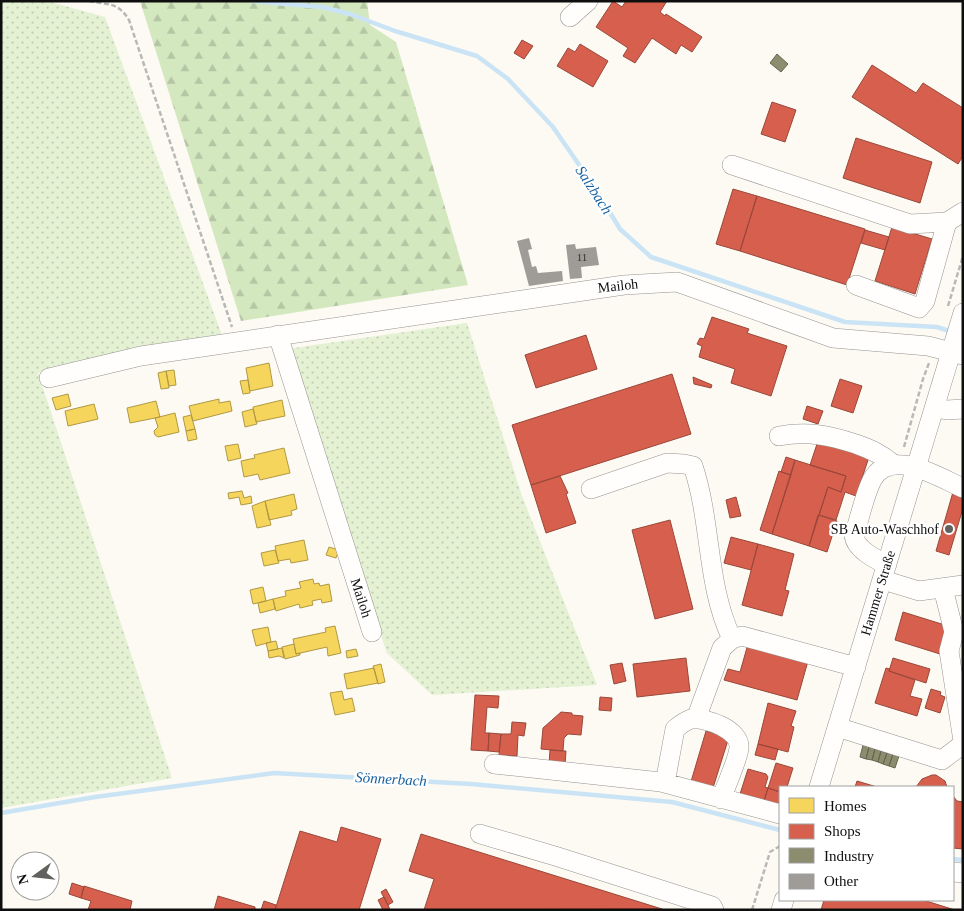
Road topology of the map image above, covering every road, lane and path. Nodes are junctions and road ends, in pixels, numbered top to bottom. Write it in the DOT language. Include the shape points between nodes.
graph roads {
  1 [pos="89,1"];
  2 [pos="588,1"];
  3 [pos="570,17"];
  4 [pos="732,165"];
  5 [pos="955,217"];
  6 [pos="963,256"];
  7 [pos="856,285"];
  8 [pos="956,315"];
  9 [pos="278,335"];
  10 [pos="236,341"];
  11 [pos="955,350"];
  12 [pos="49,378"];
  13 [pos="934,408"];
  14 [pos="963,409"];
  15 [pos="779,436"];
  16 [pos="893,464"];
  17 [pos="916,468"];
  18 [pos="591,488"];
  19 [pos="963,488"];
  20 [pos="885,572"];
  21 [pos="963,586"];
  22 [pos="943,588"];
  23 [pos="372,632"];
  24 [pos="732,639"];
  25 [pos="856,667"];
  26 [pos="696,719"];
  27 [pos="837,727"];
  28 [pos="963,742"];
  29 [pos="494,764"];
  30 [pos="665,783"];
  31 [pos="819,786"];
  32 [pos="721,799"];
  33 [pos="779,814"];
  34 [pos="480,834"];
  35 [pos="779,847"];
  36 [pos="714,910"];
  37 [pos="752,910"];
  1 -- 10 [label="path" via="114,6 122,10 129,20"];
  2 -- 3 [label="street"];
  4 -- 5 [label="street" via="910,224"];
  5 -- 7 [label="street" via="925,301 919,308"];
  6 -- 8 [label="path"];
  8 -- 11 [label="street, Hammer Straße"];
  9 -- 10 [label="street, Mailoh"];
  9 -- 11 [label="street, Mailoh" via="624,284 677,282 833,338"];
  9 -- 23 [label="street, Mailoh"];
  10 -- 12 [label="street, Mailoh" via="141,356"];
  11 -- 13 [label="street, Hammer Straße"];
  13 -- 14 [label="street"];
  13 -- 17 [label="street, Hammer Straße"];
  15 -- 16 [label="street" via="804,433 830,436 884,456"];
  16 -- 17 [label="street"];
  16 -- 20 [label="street" via="873,479 854,536 859,546 878,561"];
  17 -- 19 [label="street"];
  17 -- 20 [label="street, Hammer Straße"];
  18 -- 24 [label="street" via="667,464 693,466 704,509 717,597"];
  20 -- 22 [label="street" via="919,591"];
  20 -- 25 [label="street, Hammer Straße"];
  21 -- 22 [label="street"];
  22 -- 28 [label="street" via="954,632 949,651"];
  24 -- 25 [label="street" via="742,636"];
  24 -- 26 [label="street" via="722,648"];
  25 -- 27 [label="street, Hammer Straße"];
  26 -- 30 [label="street" via="684,721 675,729"];
  26 -- 32 [label="street" via="733,731 738,738 739,748"];
  27 -- 28 [label="street" via="942,760"];
  27 -- 31 [label="street, Hammer Straße"];
  29 -- 30 [label="street"];
  30 -- 32 [label="street"];
  32 -- 33 [label="street"];
  34 -- 36 [label="street" via="712,906"];
  35 -- 37 [label="path" via="770,852"];
}
